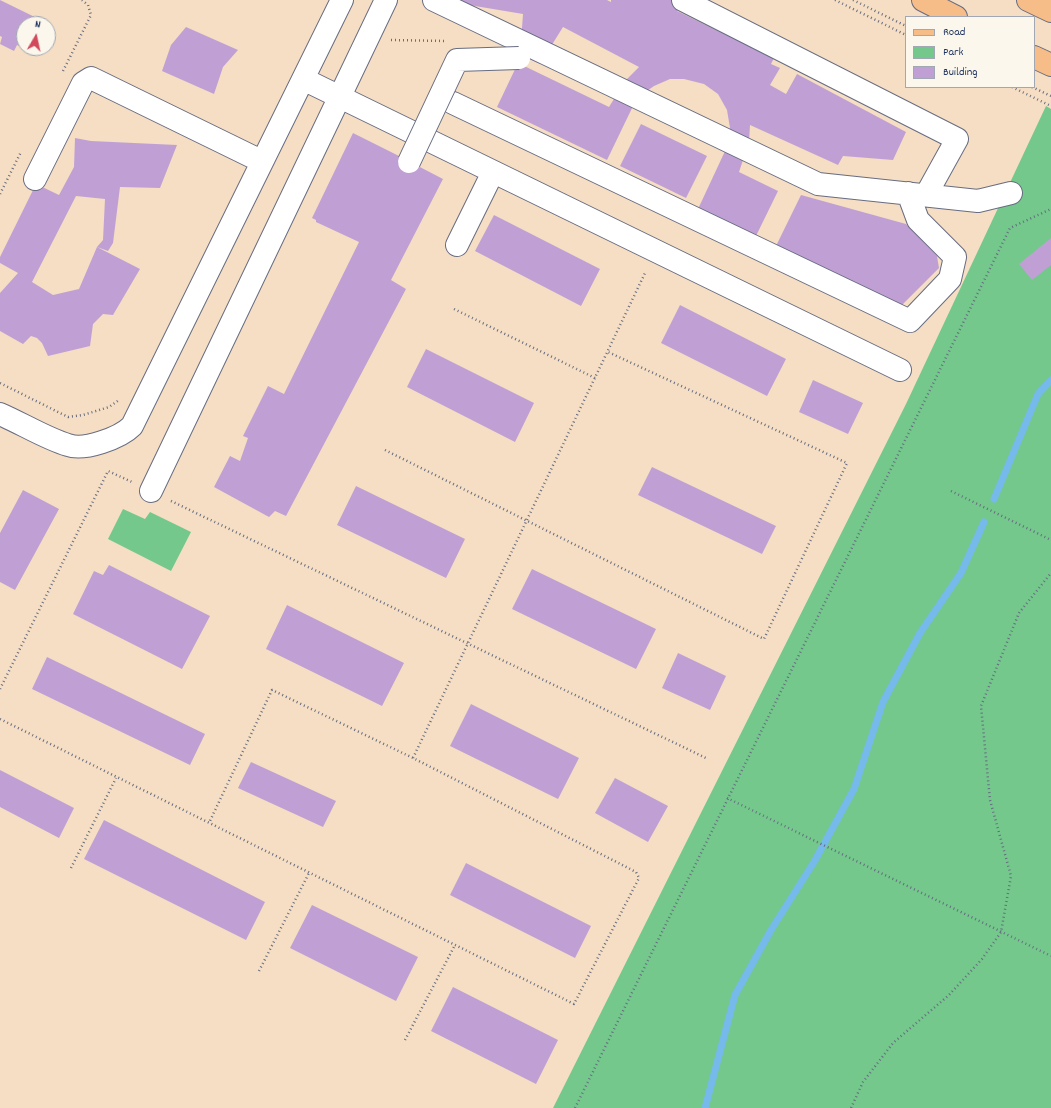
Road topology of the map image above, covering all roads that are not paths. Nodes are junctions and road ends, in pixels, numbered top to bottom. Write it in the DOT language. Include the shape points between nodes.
graph roads {
  1 [pos="386,0"];
  2 [pos="434,0"];
  3 [pos="683,0"];
  4 [pos="923,0"];
  5 [pos="1028,0"];
  6 [pos="335,2"];
  7 [pos="1051,11"];
  8 [pos="954,16"];
  9 [pos="1035,57"];
  10 [pos="519,58"];
  11 [pos="1051,65"];
  12 [pos="303,78"];
  13 [pos="340,97"];
  14 [pos="453,103"];
  15 [pos="262,161"];
  16 [pos="409,162"];
  17 [pos="493,172"];
  18 [pos="35,179"];
  19 [pos="1011,193"];
  20 [pos="917,194"];
  21 [pos="456,245"];
  22 [pos="900,370"];
  23 [pos="0,414"];
  24 [pos="152,491"];
  1 -- 13 [label="street"];
  2 -- 20 [label="street" via="818,184"];
  3 -- 20 [label="street" via="957,139"];
  4 -- 8 [label="main road"];
  5 -- 7 [label="main road"];
  6 -- 12 [label="street"];
  9 -- 11 [label="main road"];
  10 -- 16 [label="street, bridge" via="457,60"];
  12 -- 13 [label="street"];
  12 -- 15 [label="street"];
  13 -- 17 [label="street"];
  13 -- 24 [label="street"];
  14 -- 20 [label="street" via="910,321 950,279 955,257 918,220"];
  15 -- 18 [label="street" via="91,78 83,83"];
  15 -- 23 [label="street" via="138,415 128,429 115,438 72,446"];
  17 -- 21 [label="street"];
  17 -- 22 [label="street"];
  19 -- 20 [label="street" via="978,201"];
}
